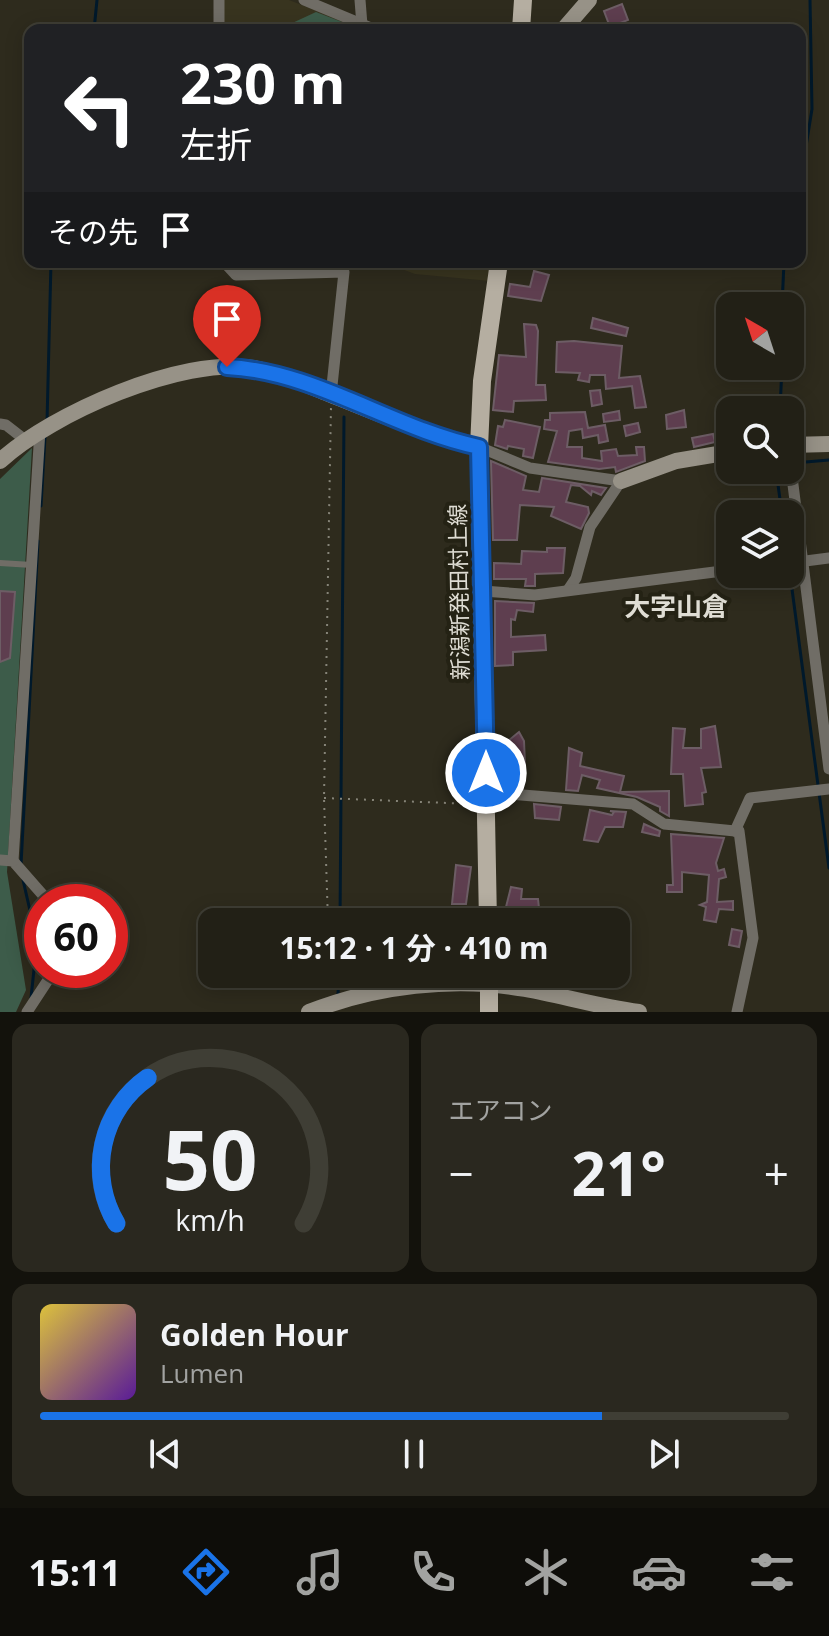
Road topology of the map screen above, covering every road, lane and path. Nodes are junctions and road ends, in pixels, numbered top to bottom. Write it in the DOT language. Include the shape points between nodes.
graph roads {
  1 [pos="219,0"];
  2 [pos="304,0"];
  3 [pos="360,0"];
  4 [pos="523,0"];
  5 [pos="589,0"];
  6 [pos="219,24"];
  7 [pos="360,24"];
  8 [pos="362,24"];
  9 [pos="521,24"];
  10 [pos="568,24"];
  11 [pos="227,268"];
  12 [pos="498,268"];
  13 [pos="331,395"];
  14 [pos="0,424"];
  15 [pos="40,430"];
  16 [pos="24,439"];
  17 [pos="829,444"];
  18 [pos="804,445"];
  19 [pos="479,447"];
  20 [pos="716,454"];
  21 [pos="0,461"];
  22 [pos="621,481"];
  23 [pos="829,558"];
  24 [pos="804,561"];
  25 [pos="0,563"];
  26 [pos="32,565"];
  27 [pos="716,572"];
  28 [pos="800,588"];
  29 [pos="568,590"];
  30 [pos="483,591"];
  31 [pos="829,769"];
  32 [pos="829,789"];
  33 [pos="324,798"];
  34 [pos="486,798"];
  35 [pos="735,831"];
  36 [pos="0,860"];
  37 [pos="13,861"];
  38 [pos="33,884"];
  39 [pos="328,908"];
  40 [pos="488,908"];
  41 [pos="43,988"];
  42 [pos="329,988"];
  43 [pos="396,988"];
  44 [pos="489,988"];
  45 [pos="523,988"];
  46 [pos="330,1004"];
  47 [pos="27,1012"];
  48 [pos="309,1012"];
  49 [pos="489,1012"];
  50 [pos="639,1012"];
  51 [pos="737,1012"];
  1 -- 6 [label="street"];
  2 -- 7 [label="street"];
  3 -- 8 [label="street"];
  4 -- 9 [label="main road"];
  5 -- 10 [label="street"];
  11 -- 13 [label="street" via="236,275 344,272"];
  12 -- 19 [label="main road, 新潟新発田村上線" via="482,381"];
  13 -- 15 [label="street" via="252,368 227,367 124,390"];
  13 -- 19 [label="street"];
  13 -- 33 [label="path"];
  14 -- 16 [label="street"];
  15 -- 16 [label="street"];
  15 -- 26 [label="street"];
  16 -- 21 [label="street"];
  17 -- 18 [label="street"];
  19 -- 22 [label="street" via="530,468"];
  19 -- 30 [label="main road, 新潟新発田村上線"];
  20 -- 22 [label="street" via="676,461"];
  22 -- 29 [label="street" via="590,527"];
  23 -- 24 [label="street"];
  25 -- 26 [label="lane"];
  26 -- 37 [label="street"];
  27 -- 29 [label="street"];
  28 -- 31 [label="street"];
  29 -- 30 [label="street" via="535,595"];
  30 -- 34 [label="main road, 新潟新発田村上線"];
  32 -- 35 [label="street" via="750,798"];
  33 -- 34 [label="path"];
  33 -- 39 [label="path"];
  34 -- 35 [label="street" via="633,804 664,824"];
  34 -- 40 [label="main road, 新潟新発田村上線"];
  35 -- 51 [label="street" via="753,938"];
  36 -- 37 [label="street"];
  37 -- 38 [label="street"];
  41 -- 47 [label="street"];
  42 -- 46 [label="path"];
  43 -- 46 [label="street"];
  44 -- 49 [label="main road"];
  45 -- 50 [label="street"];
  46 -- 48 [label="street"];
}
